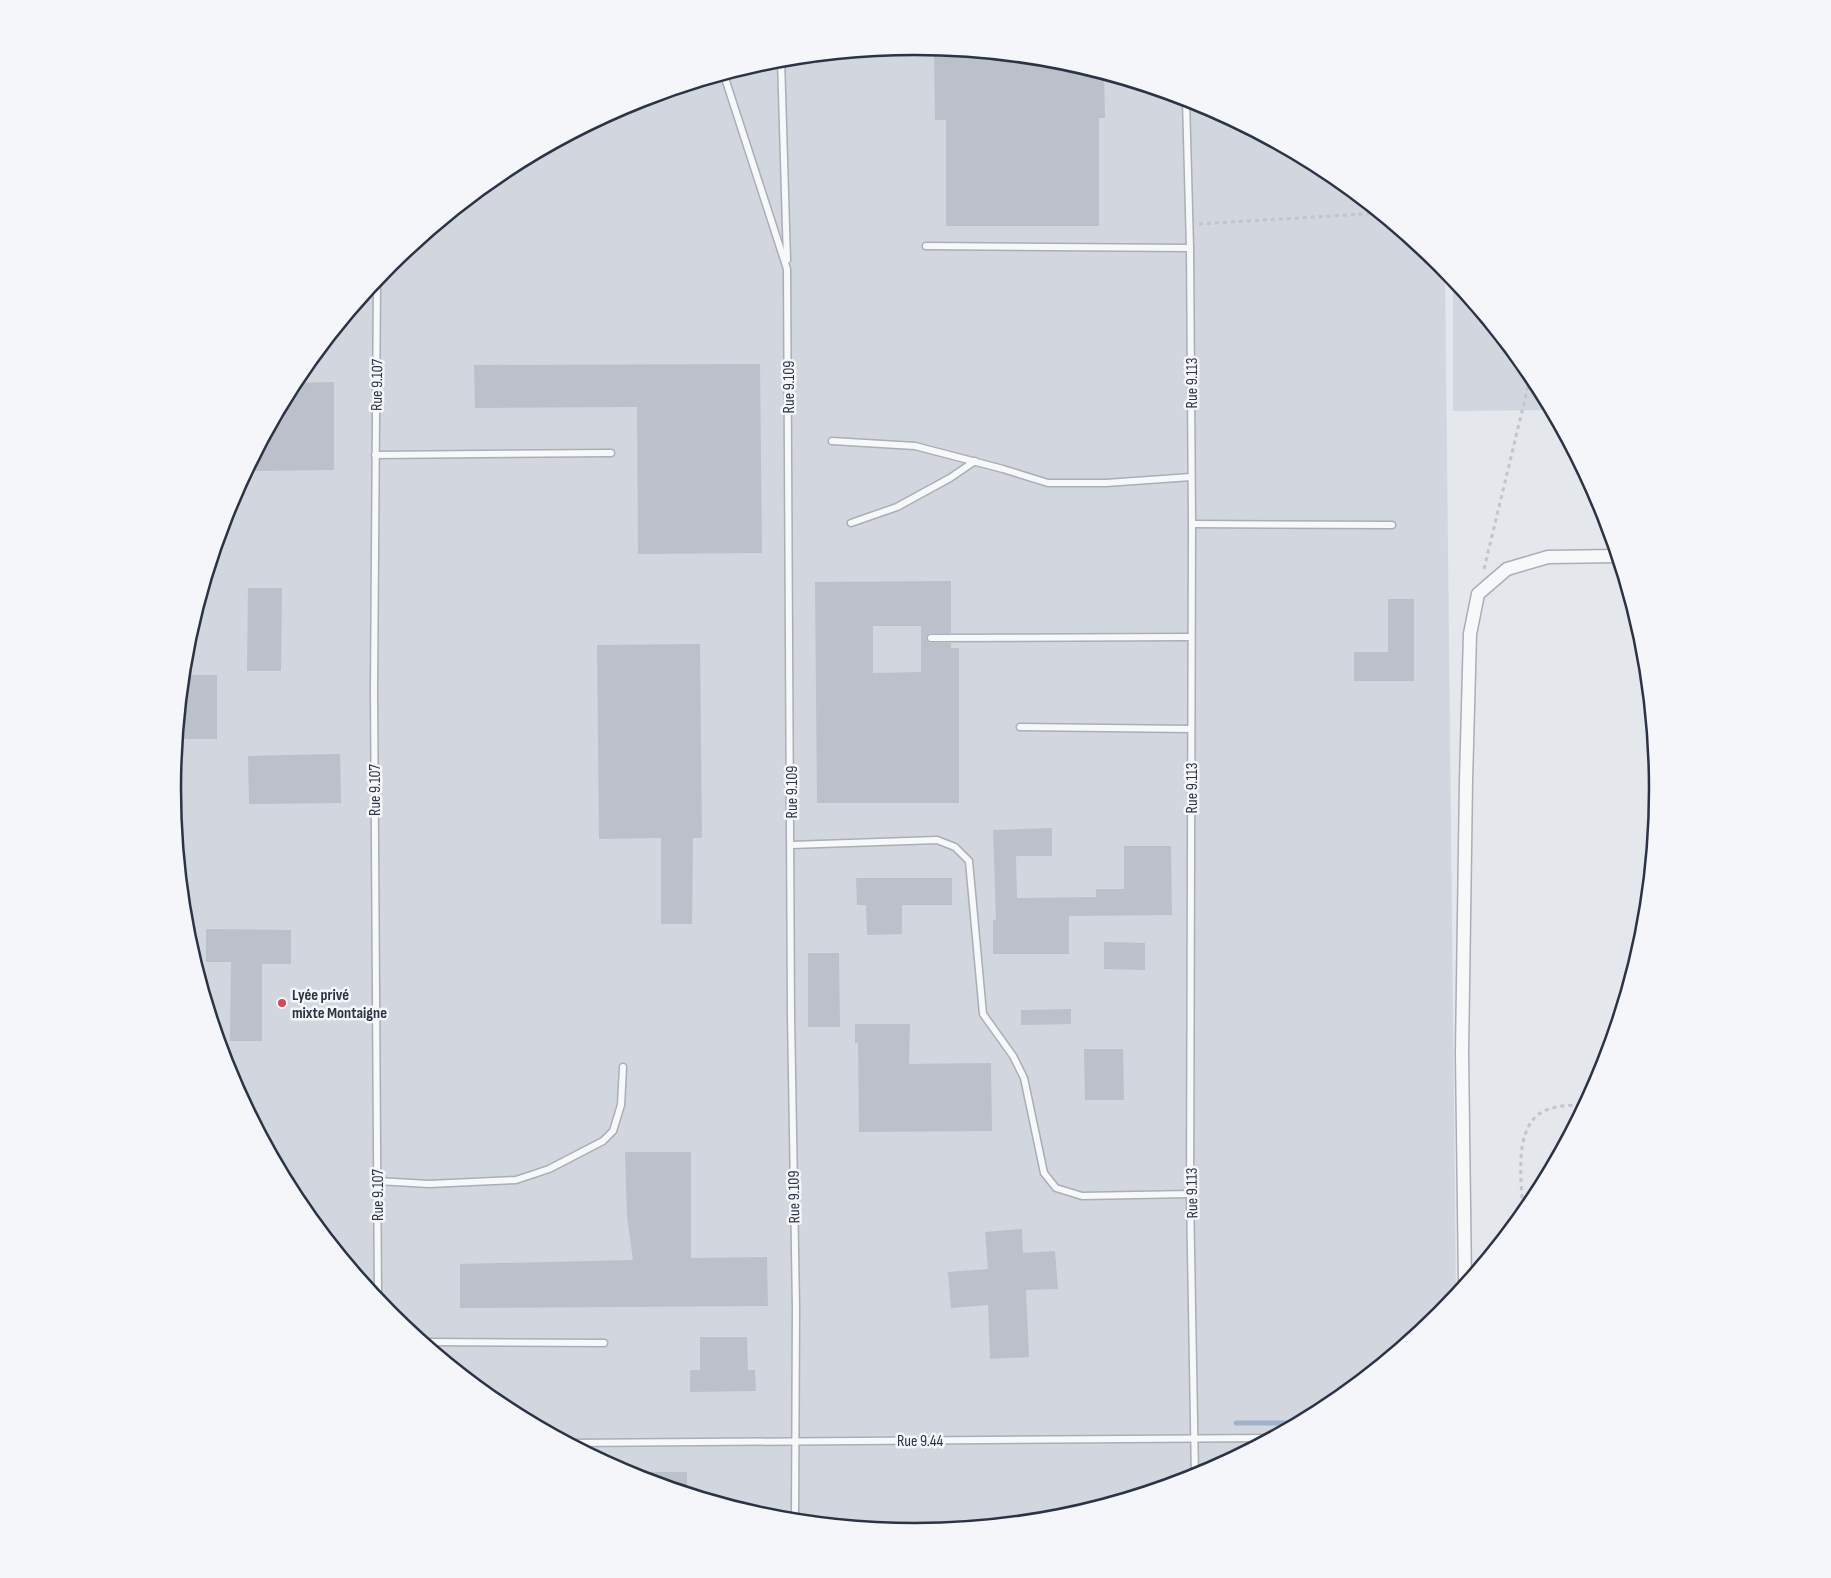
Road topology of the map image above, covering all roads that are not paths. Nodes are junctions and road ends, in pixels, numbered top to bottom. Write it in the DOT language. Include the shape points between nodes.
graph roads {
  1 [pos="781,67"];
  2 [pos="726,80"];
  3 [pos="1186,107"];
  4 [pos="926,246"];
  5 [pos="1190,248"];
  6 [pos="787,269"];
  7 [pos="377,291"];
  8 [pos="832,441"];
  9 [pos="611,453"];
  10 [pos="375,455"];
  11 [pos="975,462"];
  12 [pos="1191,477"];
  13 [pos="851,523"];
  14 [pos="1192,524"];
  15 [pos="1392,525"];
  16 [pos="1612,556"];
  17 [pos="1191,636"];
  18 [pos="931,638"];
  19 [pos="1020,727"];
  20 [pos="1191,729"];
  21 [pos="791,846"];
  22 [pos="624,1067"];
  23 [pos="377,1181"];
  24 [pos="1190,1194"];
  25 [pos="1465,1275"];
  26 [pos="378,1288"];
  27 [pos="433,1342"];
  28 [pos="604,1343"];
  29 [pos="1257,1438"];
  30 [pos="1195,1439"];
  31 [pos="796,1440"];
  32 [pos="581,1442"];
  33 [pos="1195,1467"];
  34 [pos="796,1513"];
  1 -- 6 [label="lane"];
  2 -- 6 [label="lane, Rue 9.109"];
  3 -- 5 [label="lane, Rue 9.113"];
  4 -- 5 [label="lane"];
  5 -- 12 [label="lane, Rue 9.113"];
  6 -- 21 [label="lane, Rue 9.109"];
  7 -- 10 [label="lane, Rue 9.107"];
  8 -- 11 [label="lane" via="915,446"];
  9 -- 10 [label="lane"];
  10 -- 23 [label="lane, Rue 9.107"];
  11 -- 12 [label="lane" via="1048,483 1106,484"];
  11 -- 13 [label="lane" via="897,507"];
  12 -- 14 [label="lane, Rue 9.113"];
  14 -- 15 [label="lane"];
  14 -- 17 [label="lane, Rue 9.113"];
  16 -- 25 [label="street" via="1548,557 1507,569 1478,594 1470,634 1466,781 1462,1053"];
  17 -- 18 [label="lane"];
  17 -- 20 [label="lane, Rue 9.113"];
  19 -- 20 [label="lane"];
  20 -- 24 [label="lane, Rue 9.113"];
  21 -- 24 [label="lane" via="936,840 955,848 969,861 983,1014 1013,1056 1024,1078 1044,1173 1056,1188 1082,1196"];
  21 -- 31 [label="lane, Rue 9.109"];
  22 -- 23 [label="lane" via="621,1105 613,1131 603,1140 549,1169 516,1180 429,1184"];
  23 -- 26 [label="lane, Rue 9.107"];
  24 -- 30 [label="lane, Rue 9.113"];
  27 -- 28 [label="lane"];
  29 -- 30 [label="lane, Rue 9.44"];
  30 -- 31 [label="lane, Rue 9.44"];
  30 -- 33 [label="lane, Rue 9.113"];
  31 -- 32 [label="lane, Rue 9.44"];
  31 -- 34 [label="lane, Rue 9.109"];
}
